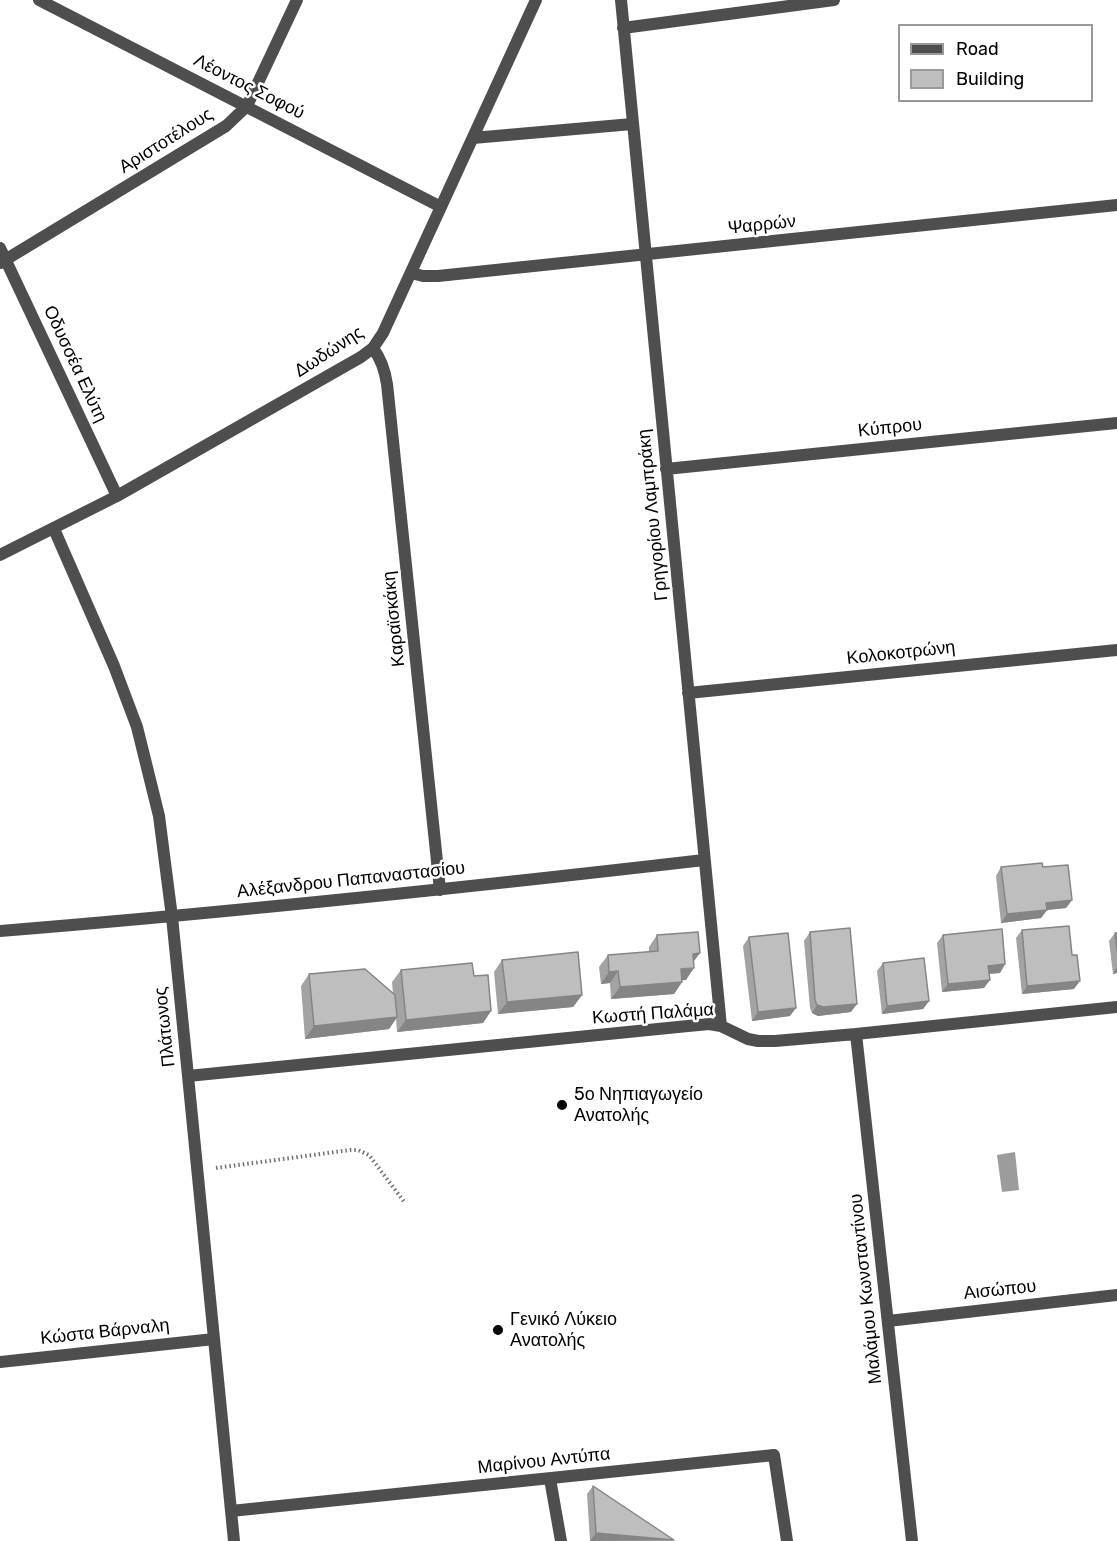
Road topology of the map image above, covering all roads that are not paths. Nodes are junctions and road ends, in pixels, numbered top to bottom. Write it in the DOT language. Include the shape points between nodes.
graph roads {
  1 [pos="39,0"];
  2 [pos="297,0"];
  3 [pos="536,0"];
  4 [pos="621,0"];
  5 [pos="834,0"];
  6 [pos="623,28"];
  7 [pos="247,106"];
  8 [pos="632,124"];
  9 [pos="473,138"];
  10 [pos="1117,205"];
  11 [pos="441,207"];
  12 [pos="0,248"];
  13 [pos="645,255"];
  14 [pos="3,262"];
  15 [pos="411,273"];
  16 [pos="373,348"];
  17 [pos="1117,423"];
  18 [pos="666,469"];
  19 [pos="117,496"];
  20 [pos="54,529"];
  21 [pos="0,555"];
  22 [pos="1117,650"];
  23 [pos="688,693"];
  24 [pos="705,860"];
  25 [pos="440,890"];
  26 [pos="172,917"];
  27 [pos="0,931"];
  28 [pos="1117,1007"];
  29 [pos="721,1026"];
  30 [pos="856,1034"];
  31 [pos="188,1076"];
  32 [pos="1117,1295"];
  33 [pos="888,1321"];
  34 [pos="214,1338"];
  35 [pos="0,1362"];
  36 [pos="550,1479"];
  37 [pos="231,1511"];
  38 [pos="234,1541"];
  39 [pos="561,1541"];
  40 [pos="787,1541"];
  41 [pos="912,1541"];
  1 -- 7 [label="street, Λέοντος Σοφού"];
  2 -- 7 [label="street, Αριστοτέλους"];
  3 -- 9 [label="street, Δωδώνης"];
  4 -- 6 [label="street, Γρηγορίου Λαμπράκη"];
  5 -- 6 [label="street"];
  6 -- 8 [label="street, Γρηγορίου Λαμπράκη"];
  7 -- 11 [label="street, Λέοντος Σοφού"];
  7 -- 14 [label="street, Αριστοτέλους" via="216,133"];
  8 -- 9 [label="street"];
  8 -- 13 [label="street, Γρηγορίου Λαμπράκη"];
  9 -- 11 [label="street, Δωδώνης"];
  10 -- 13 [label="street, Ψαρρών"];
  11 -- 15 [label="street, Δωδώνης"];
  12 -- 14 [label="street, Οδυσσέα Ελύτη"];
  13 -- 15 [label="street, Ψαρρών" via="438,276"];
  13 -- 18 [label="street, Γρηγορίου Λαμπράκη"];
  14 -- 19 [label="street, Οδυσσέα Ελύτη"];
  15 -- 16 [label="street, Δωδώνης"];
  16 -- 19 [label="street, Δωδώνης"];
  16 -- 25 [label="street, Καραϊσκάκη" via="386,373"];
  17 -- 18 [label="street, Κύπρου"];
  18 -- 23 [label="street, Γρηγορίου Λαμπράκη"];
  19 -- 20 [label="street, Δωδώνης"];
  20 -- 21 [label="street, Δωδώνης"];
  20 -- 26 [label="street, Πλάτωνος" via="137,727 159,816"];
  22 -- 23 [label="street, Κολοκοτρώνη"];
  23 -- 24 [label="street, Γρηγορίου Λαμπράκη"];
  24 -- 25 [label="street, Αλέξανδρου Παπαναστασίου"];
  24 -- 29 [label="street, Γρηγορίου Λαμπράκη"];
  25 -- 26 [label="street, Αλέξανδρου Παπαναστασίου"];
  26 -- 27 [label="street, Αλέξανδρου Παπαναστασίου"];
  26 -- 31 [label="street, Πλάτωνος"];
  28 -- 30 [label="street, Κωστή Παλάμα"];
  29 -- 30 [label="street, Κωστή Παλάμα" via="758,1041"];
  29 -- 31 [label="street, Κωστή Παλάμα" via="677,1027"];
  30 -- 33 [label="street, Μαλάμου Κωνσταντίνου"];
  31 -- 34 [label="street, Πλάτωνος"];
  32 -- 33 [label="street, Αισώπου"];
  33 -- 41 [label="street, Μαλάμου Κωνσταντίνου"];
  34 -- 35 [label="street, Κώστα Βάρναλη"];
  34 -- 37 [label="street, Πλάτωνος"];
  36 -- 37 [label="street, Μαρίνου Αντύπα"];
  36 -- 39 [label="street"];
  36 -- 40 [label="street, Μαρίνου Αντύπα" via="774,1455"];
  37 -- 38 [label="street, Πλάτωνος"];
}
